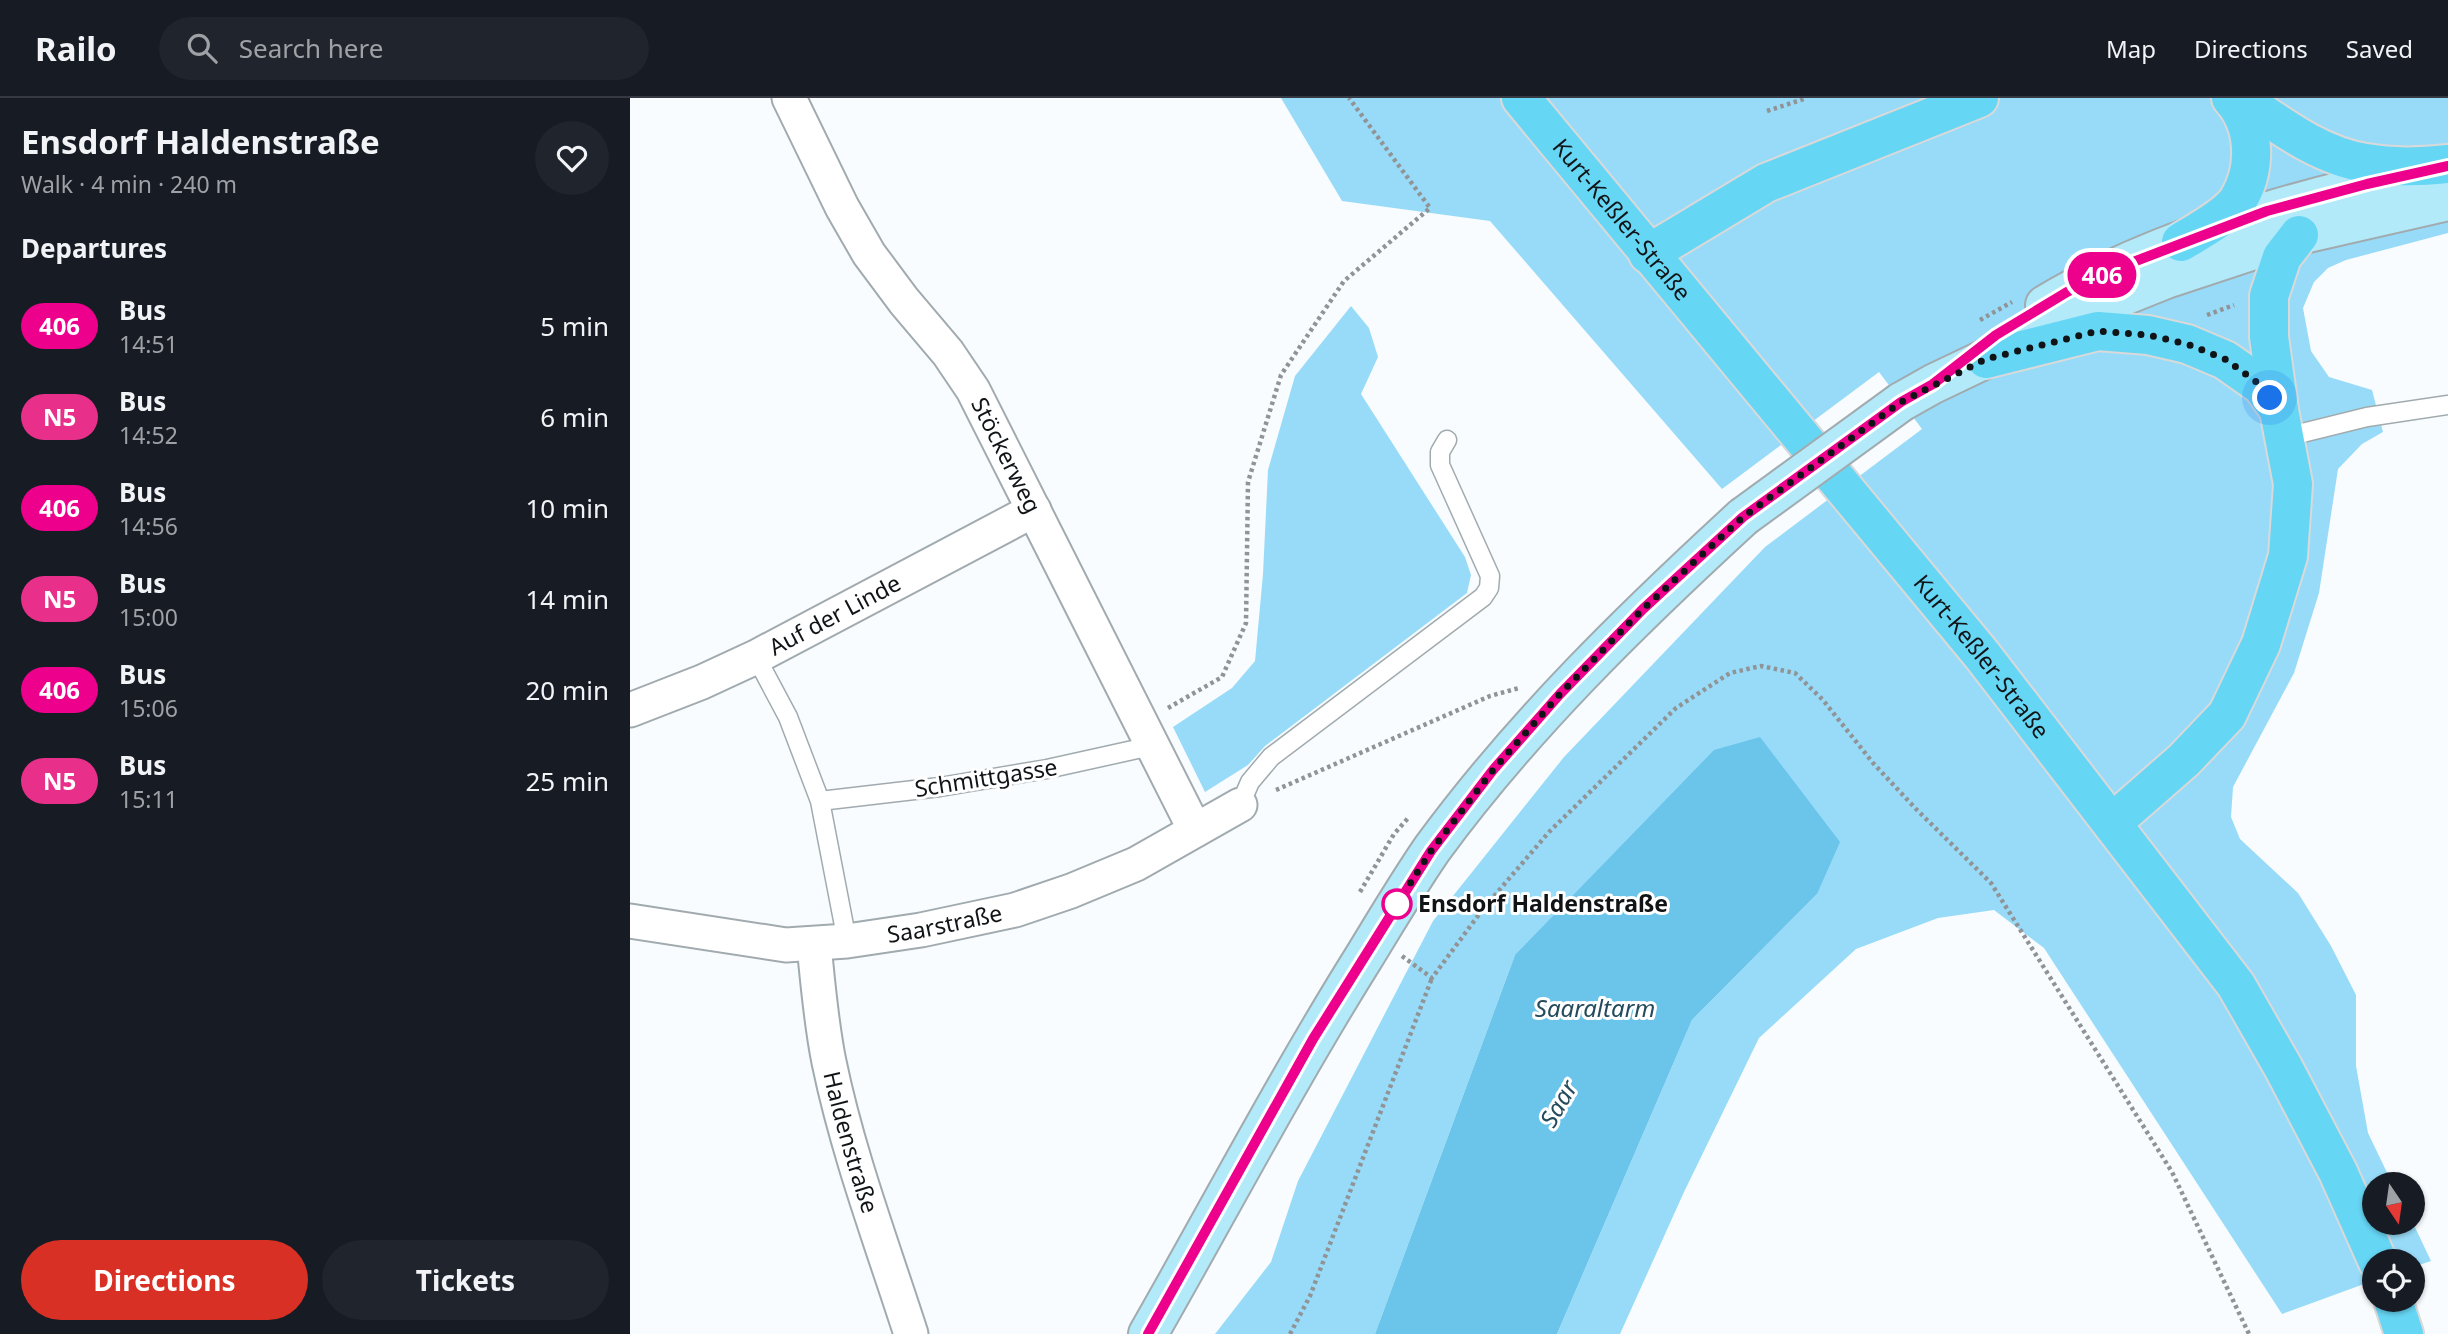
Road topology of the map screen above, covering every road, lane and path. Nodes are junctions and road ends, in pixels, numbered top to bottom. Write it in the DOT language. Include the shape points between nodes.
graph roads {
  1 [pos="789,98"];
  2 [pos="1349,98"];
  3 [pos="1521,98"];
  4 [pos="1807,98"];
  5 [pos="1979,98"];
  6 [pos="2231,98"];
  7 [pos="2240,98"];
  8 [pos="1767,111"];
  9 [pos="2448,165"];
  10 [pos="2448,201"];
  11 [pos="2299,235"];
  12 [pos="2181,242"];
  13 [pos="1648,254"];
  14 [pos="1986,359"];
  15 [pos="1917,393"];
  16 [pos="2448,405"];
  17 [pos="2282,424"];
  18 [pos="1447,440"];
  19 [pos="1034,510"];
  20 [pos="756,657"];
  21 [pos="1521,687"];
  22 [pos="630,710"];
  23 [pos="1146,735"];
  24 [pos="820,801"];
  25 [pos="1240,805"];
  26 [pos="2112,823"];
  27 [pos="1195,830"];
  28 [pos="630,921"];
  29 [pos="1376,937"];
  30 [pos="847,941"];
  31 [pos="814,945"];
  32 [pos="1432,978"];
  33 [pos="2372,1249"];
  34 [pos="2397,1312"];
  35 [pos="911,1334"];
  36 [pos="1148,1334"];
  37 [pos="1290,1334"];
  38 [pos="2249,1334"];
  39 [pos="2404,1334"];
  1 -- 19 [label="street, Stöckerweg" via="869,254 973,390"];
  2 -- 23 [label="path" via="1430,208 1344,281 1281,375 1248,482 1246,623 1222,677"];
  3 -- 13 [label="main road, Kurt-Keßler-Straße"];
  4 -- 8 [label="path"];
  5 -- 13 [label="main road" via="1766,183"];
  6 -- 12 [label="main road" via="2251,137 2251,167 2237,201"];
  7 -- 9 [label="main road" via="2320,149 2364,163"];
  9 -- 12 [label="main road" via="2267,211"];
  10 -- 11 [label="main road"];
  11 -- 14 [label="main road" via="2155,283"];
  11 -- 17 [label="main road" via="2282,257 2269,296 2269,337"];
  12 -- 15 [label="main road" via="2067,292 1996,335"];
  13 -- 26 [label="main road, Kurt-Keßler-Straße" via="1982,655"];
  14 -- 15 [label="main road"];
  14 -- 17 [label="main road" via="2098,331 2148,335 2225,359 2262,386"];
  15 -- 29 [label="main road, bridge" via="1743,517 1634,618 1493,770 1431,851"];
  16 -- 17 [label="lane"];
  17 -- 26 [label="main road" via="2293,484 2288,556 2261,644 2227,715"];
  18 -- 25 [label="lane" via="1440,452 1440,465 1490,576 1489,588 1271,757 1250,782"];
  19 -- 20 [label="street, Auf der Linde"];
  19 -- 23 [label="street, Stöckerweg"];
  20 -- 22 [label="street, Auf der Linde"];
  20 -- 24 [label="lane" via="788,718"];
  21 -- 25 [label="path" via="1490,696"];
  23 -- 24 [label="lane, Schmittgasse" via="1047,769"];
  23 -- 27 [label="street, Stöckerweg"];
  24 -- 30 [label="lane"];
  25 -- 27 [label="street, Saarstraße"];
  26 -- 33 [label="main road, Kurt-Keßler-Straße" via="2236,985 2338,1171"];
  27 -- 30 [label="street, Saarstraße" via="1136,864 1015,910"];
  28 -- 31 [label="street, Saarstraße" via="738,939"];
  29 -- 32 [label="path"];
  29 -- 36 [label="main road" via="1313,1039"];
  30 -- 31 [label="street, Saarstraße"];
  31 -- 35 [label="street, Haldenstraße" via="829,1062 845,1128"];
  32 -- 37 [label="path" via="1310,1296"];
  32 -- 38 [label="path" via="1549,832 1676,708 1730,673 1761,666 1795,673 1824,700 1873,763 1991,883 2172,1172"];
  34 -- 39 [label="main road"];
}
